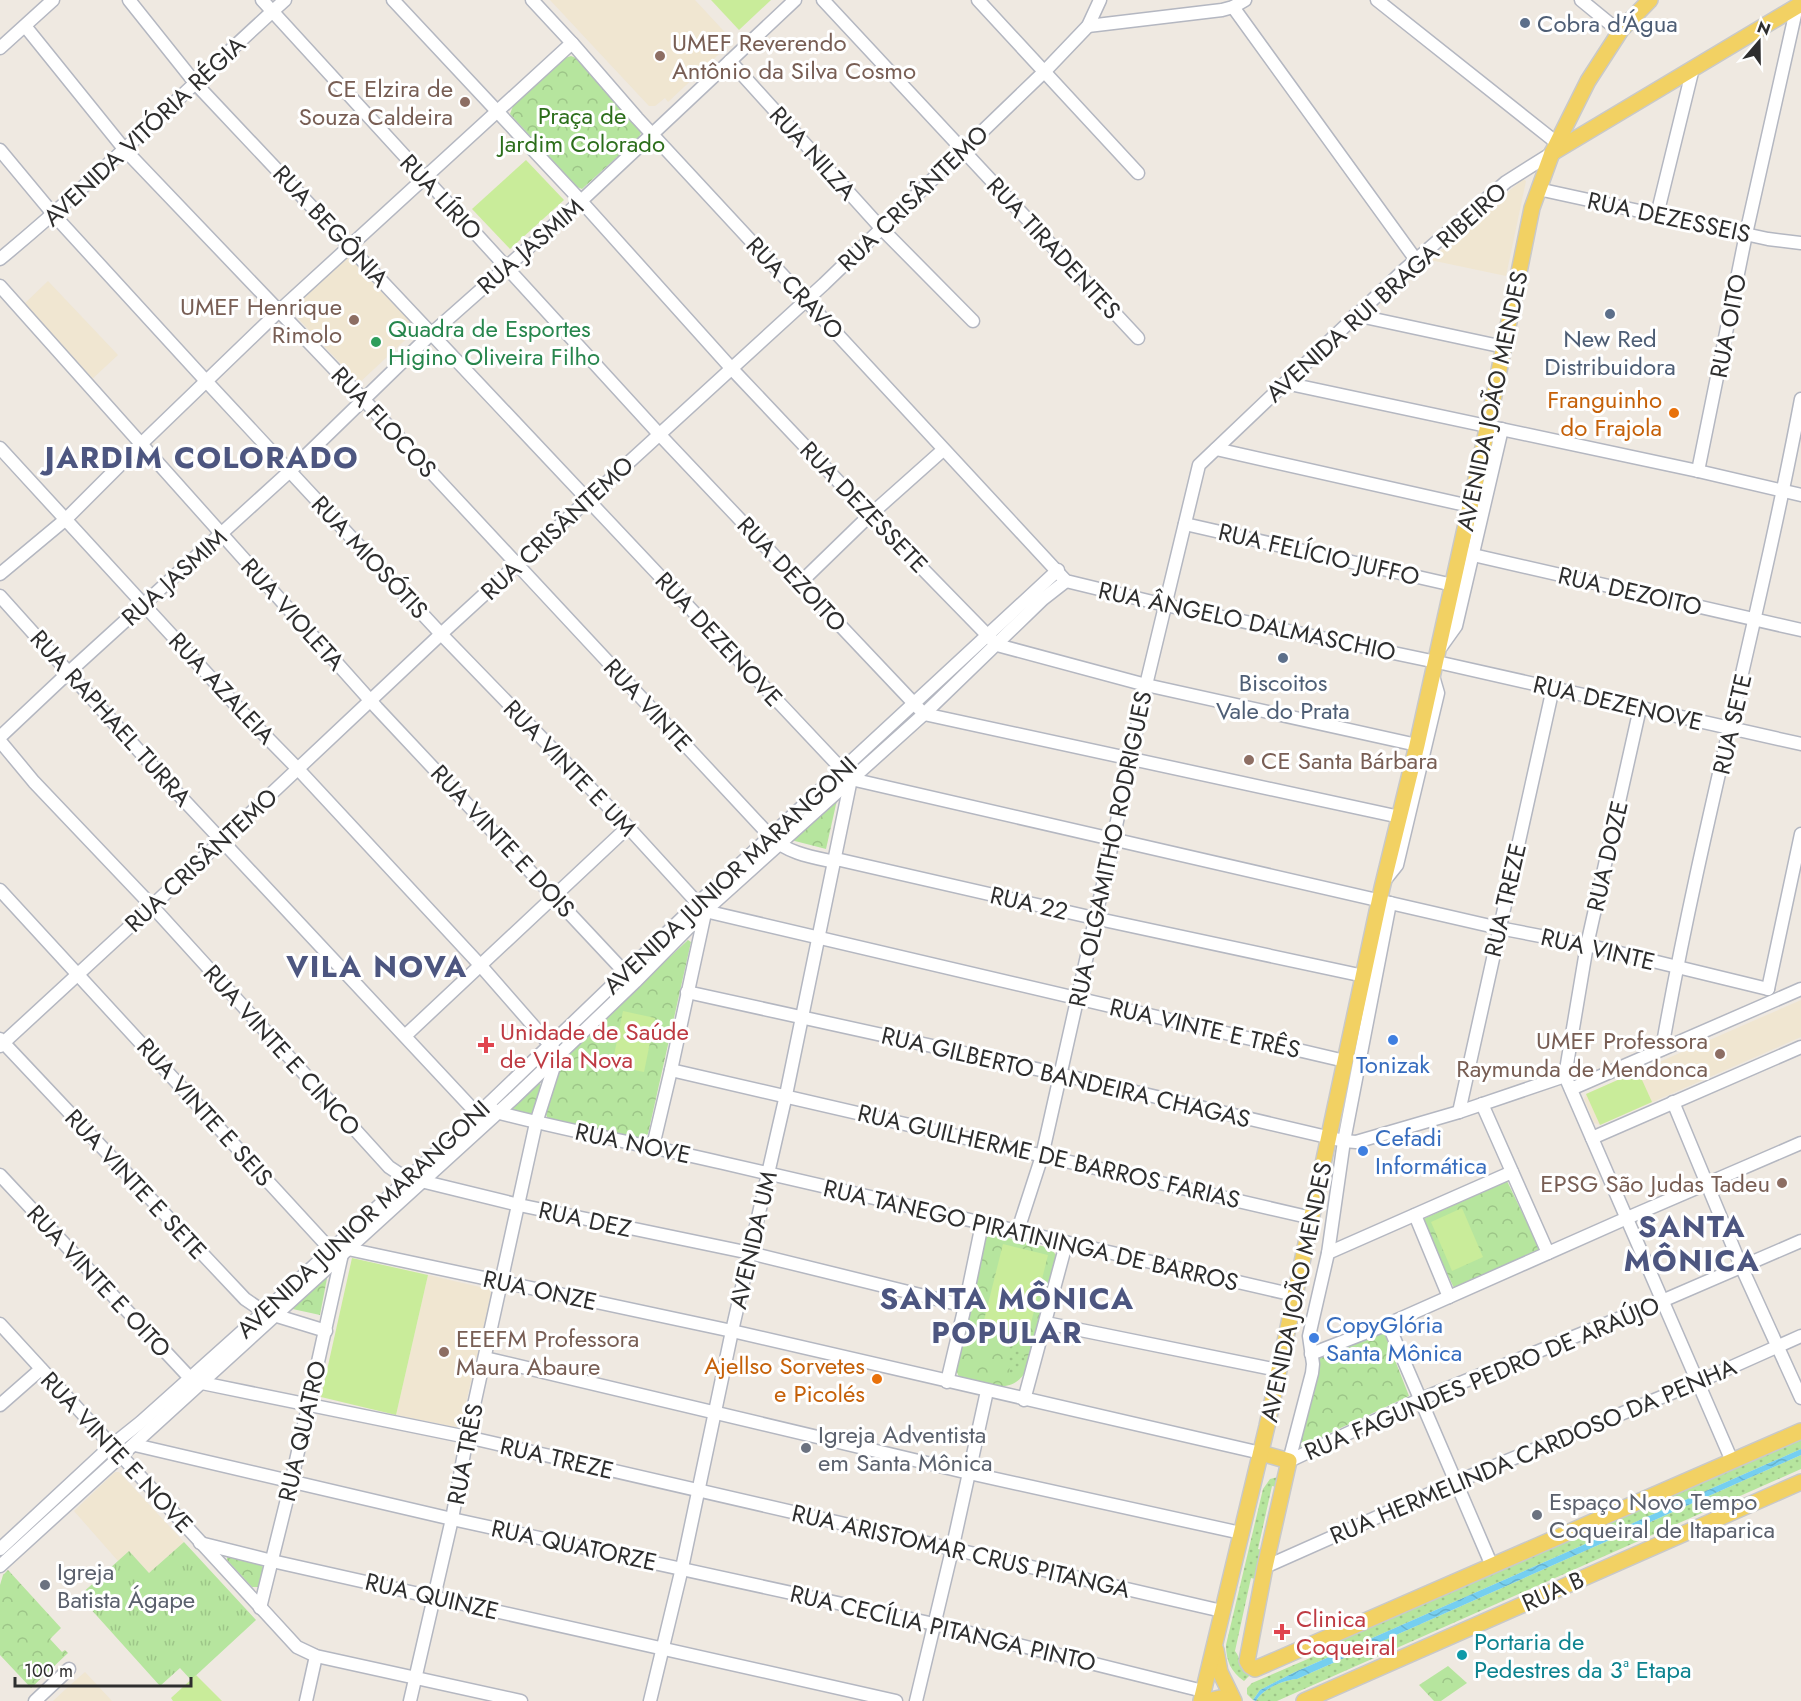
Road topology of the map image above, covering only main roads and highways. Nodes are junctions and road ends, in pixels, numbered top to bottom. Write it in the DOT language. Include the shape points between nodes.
graph roads {
  1 [pos="1650,0"];
  2 [pos="1799,5"];
  3 [pos="1557,148"];
  4 [pos="1801,1431"];
  5 [pos="1261,1453"];
  6 [pos="1801,1482"];
  7 [pos="1216,1638"];
  8 [pos="1204,1698"];
  9 [pos="1232,1701"];
  10 [pos="1304,1701"];
  1 -- 3 [label="main road" via="1620,32 1588,81"];
  2 -- 3 [label="main road"];
  3 -- 5 [label="main road, AVENIDA JOÃO MENDES" via="1538,189 1527,231 1504,347 1495,427 1470,506 1466,553 1452,585 1383,882 1384,902 1345,1061 1336,1140 1312,1218"];
  4 -- 5 [label="main road, RUA FAGUNDES PEDRO DE ARAÚJO" via="1252,1668 1247,1661 1289,1461"];
  5 -- 7 [label="main road, AVENIDA JOÃO MENDES"];
  6 -- 10 [label="main road, RUA B"];
  7 -- 8 [label="main road, AVENIDA JOÃO MENDES"];
  7 -- 9 [label="main road" via="1220,1672"];
  8 -- 9 [label="main road"];
}
